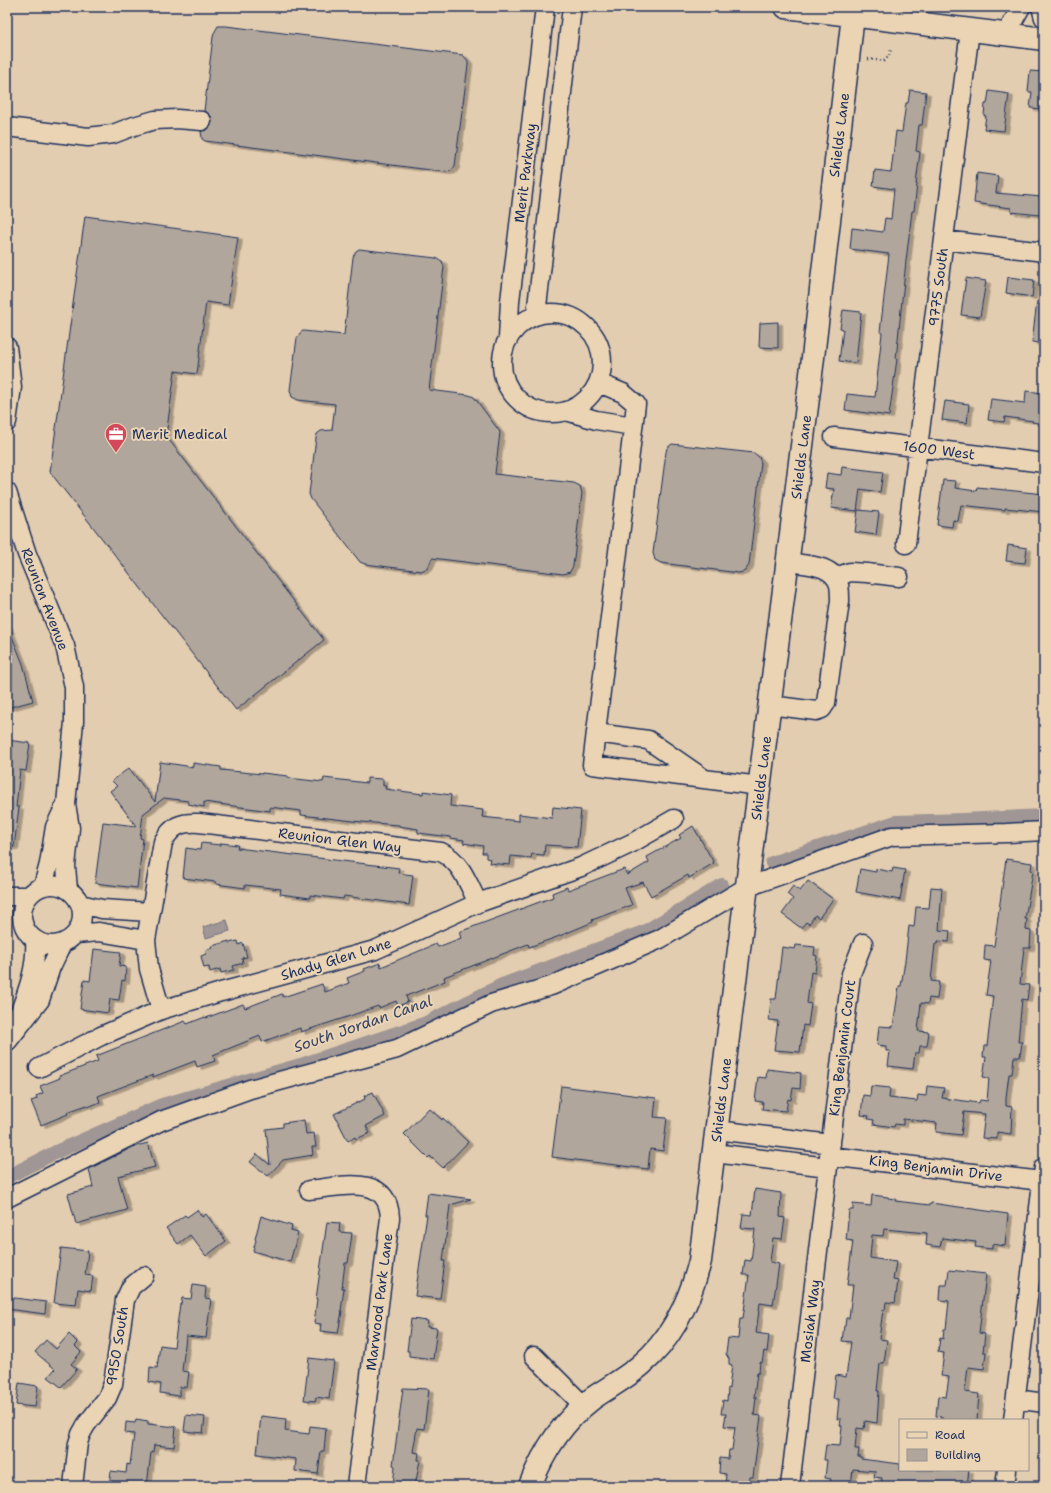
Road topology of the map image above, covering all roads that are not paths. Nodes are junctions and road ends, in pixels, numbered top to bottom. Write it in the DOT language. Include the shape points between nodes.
graph roads {
  1 [pos="545,7"];
  2 [pos="572,7"];
  3 [pos="786,7"];
  4 [pos="1021,7"];
  5 [pos="1041,7"];
  6 [pos="853,11"];
  7 [pos="1044,18"];
  8 [pos="970,30"];
  9 [pos="1006,34"];
  10 [pos="1044,39"];
  11 [pos="202,121"];
  12 [pos="7,127"];
  13 [pos="519,225"];
  14 [pos="546,230"];
  15 [pos="944,240"];
  16 [pos="1044,252"];
  17 [pos="536,315"];
  18 [pos="508,339"];
  19 [pos="7,347"];
  20 [pos="598,383"];
  21 [pos="566,411"];
  22 [pos="7,422"];
  23 [pos="633,426"];
  24 [pos="834,437"];
  25 [pos="918,448"];
  26 [pos="1044,463"];
  27 [pos="7,492"];
  28 [pos="906,544"];
  29 [pos="788,562"];
  30 [pos="836,577"];
  31 [pos="899,578"];
  32 [pos="770,705"];
  33 [pos="596,733"];
  34 [pos="705,779"];
  35 [pos="760,786"];
  36 [pos="66,804"];
  37 [pos="674,819"];
  38 [pos="1044,831"];
  39 [pos="747,887"];
  40 [pos="68,890"];
  41 [pos="36,891"];
  42 [pos="7,896"];
  43 [pos="478,903"];
  44 [pos="80,904"];
  45 [pos="109,910"];
  46 [pos="150,912"];
  47 [pos="15,924"];
  48 [pos="106,934"];
  49 [pos="69,939"];
  50 [pos="35,940"];
  51 [pos="146,940"];
  52 [pos="863,943"];
  53 [pos="161,1010"];
  54 [pos="8,1041"];
  55 [pos="39,1068"];
  56 [pos="717,1130"];
  57 [pos="714,1154"];
  58 [pos="829,1155"];
  59 [pos="1043,1174"];
  60 [pos="309,1190"];
  61 [pos="7,1198"];
  62 [pos="144,1276"];
  63 [pos="534,1356"];
  64 [pos="1016,1399"];
  65 [pos="1044,1403"];
  66 [pos="584,1406"];
  67 [pos="1014,1419"];
  68 [pos="1007,1471"];
  69 [pos="73,1486"];
  70 [pos="356,1486"];
  71 [pos="530,1486"];
  72 [pos="790,1486"];
  73 [pos="1006,1486"];
  1 -- 13 [label="street, Merit Parkway"];
  2 -- 14 [label="street, Merit Parkway"];
  3 -- 6 [label="main road"];
  4 -- 9 [label="street"];
  5 -- 7 [label="street"];
  6 -- 8 [label="main road"];
  6 -- 29 [label="main road, Shields Lane"];
  8 -- 9 [label="main road"];
  8 -- 15 [label="street, 9775 South"];
  9 -- 10 [label="main road"];
  11 -- 12 [label="street" via="155,120 113,134 88,137"];
  13 -- 14 [label="street"];
  13 -- 18 [label="street, Merit Parkway"];
  14 -- 17 [label="street, Merit Parkway"];
  15 -- 16 [label="street"];
  15 -- 25 [label="street, 9775 South"];
  17 -- 18 [label="street, Merit Parkway" via="520,324"];
  17 -- 20 [label="street, Merit Parkway" via="550,312 564,314 578,319 589,328 602,354 602,369"];
  18 -- 21 [label="street, Merit Parkway" via="503,352 502,366 511,392 520,402 532,409 546,413"];
  19 -- 22 [label="street" via="12,387"];
  20 -- 21 [label="street, Merit Parkway" via="591,395 580,405"];
  20 -- 23 [label="street" via="623,393 636,404"];
  21 -- 23 [label="street" via="596,420"];
  23 -- 33 [label="street"];
  24 -- 25 [label="street, 1600 West"];
  25 -- 26 [label="street, 1600 West"];
  25 -- 28 [label="street, 9775 South"];
  27 -- 36 [label="street, Reunion Avenue" via="27,554 65,646 74,687 74,722"];
  29 -- 30 [label="street" via="826,569"];
  29 -- 32 [label="main road, Shields Lane"];
  30 -- 31 [label="street" via="850,572"];
  30 -- 32 [label="street" via="840,586 840,601 826,703 822,709 816,711"];
  32 -- 35 [label="main road, Shields Lane"];
  33 -- 34 [label="street" via="648,740"];
  33 -- 34 [label="street" via="592,765"];
  34 -- 35 [label="street"];
  35 -- 39 [label="main road, Shields Lane"];
  36 -- 40 [label="street, Reunion Avenue" via="70,828 66,866"];
  36 -- 41 [label="street, Reunion Avenue" via="55,827 49,864"];
  37 -- 43 [label="street, Shady Glen Lane" via="632,843 581,867"];
  38 -- 39 [label="street" via="892,836"];
  39 -- 56 [label="main road, Shields Lane"];
  39 -- 61 [label="street" via="660,939 551,986 492,1004 397,1049 250,1089 161,1120"];
  40 -- 41 [label="street" via="51,885"];
  40 -- 44 [label="street"];
  41 -- 42 [label="street"];
  41 -- 47 [label="street" via="24,905 22,915"];
  43 -- 46 [label="street, Reunion Glen Way" via="456,862 441,852 183,823 175,826 163,842"];
  43 -- 53 [label="street, Shady Glen Lane" via="375,950"];
  44 -- 45 [label="street"];
  44 -- 49 [label="street" via="81,925"];
  45 -- 46 [label="street"];
  45 -- 48 [label="street"];
  46 -- 51 [label="street"];
  47 -- 50 [label="street"];
  48 -- 49 [label="street" via="90,932"];
  48 -- 51 [label="street"];
  49 -- 50 [label="street" via="53,946"];
  49 -- 54 [label="street" via="51,967 40,1000"];
  50 -- 54 [label="street" via="32,979"];
  51 -- 53 [label="street" via="149,969"];
  52 -- 58 [label="street, King Benjamin Court" via="851,974"];
  53 -- 55 [label="street, Shady Glen Lane" via="101,1036"];
  56 -- 57 [label="main road, Shields Lane"];
  56 -- 58 [label="street, King Benjamin Drive"];
  57 -- 58 [label="street, King Benjamin Drive"];
  57 -- 66 [label="main road, Shields Lane" via="700,1261 683,1312 664,1340 641,1365"];
  58 -- 59 [label="street, King Benjamin Drive"];
  58 -- 72 [label="street, Mosiah Way"];
  59 -- 64 [label="street"];
  60 -- 70 [label="street, Marwood Park Lane" via="367,1186 382,1194 389,1209 390,1218"];
  62 -- 69 [label="street, 9950 South" via="132,1287 125,1300 113,1384 107,1398 81,1434"];
  63 -- 66 [label="street"];
  64 -- 65 [label="street"];
  64 -- 67 [label="street"];
  66 -- 71 [label="main road, Shields Lane" via="568,1421 548,1448"];
  68 -- 73 [label="street"];
}
